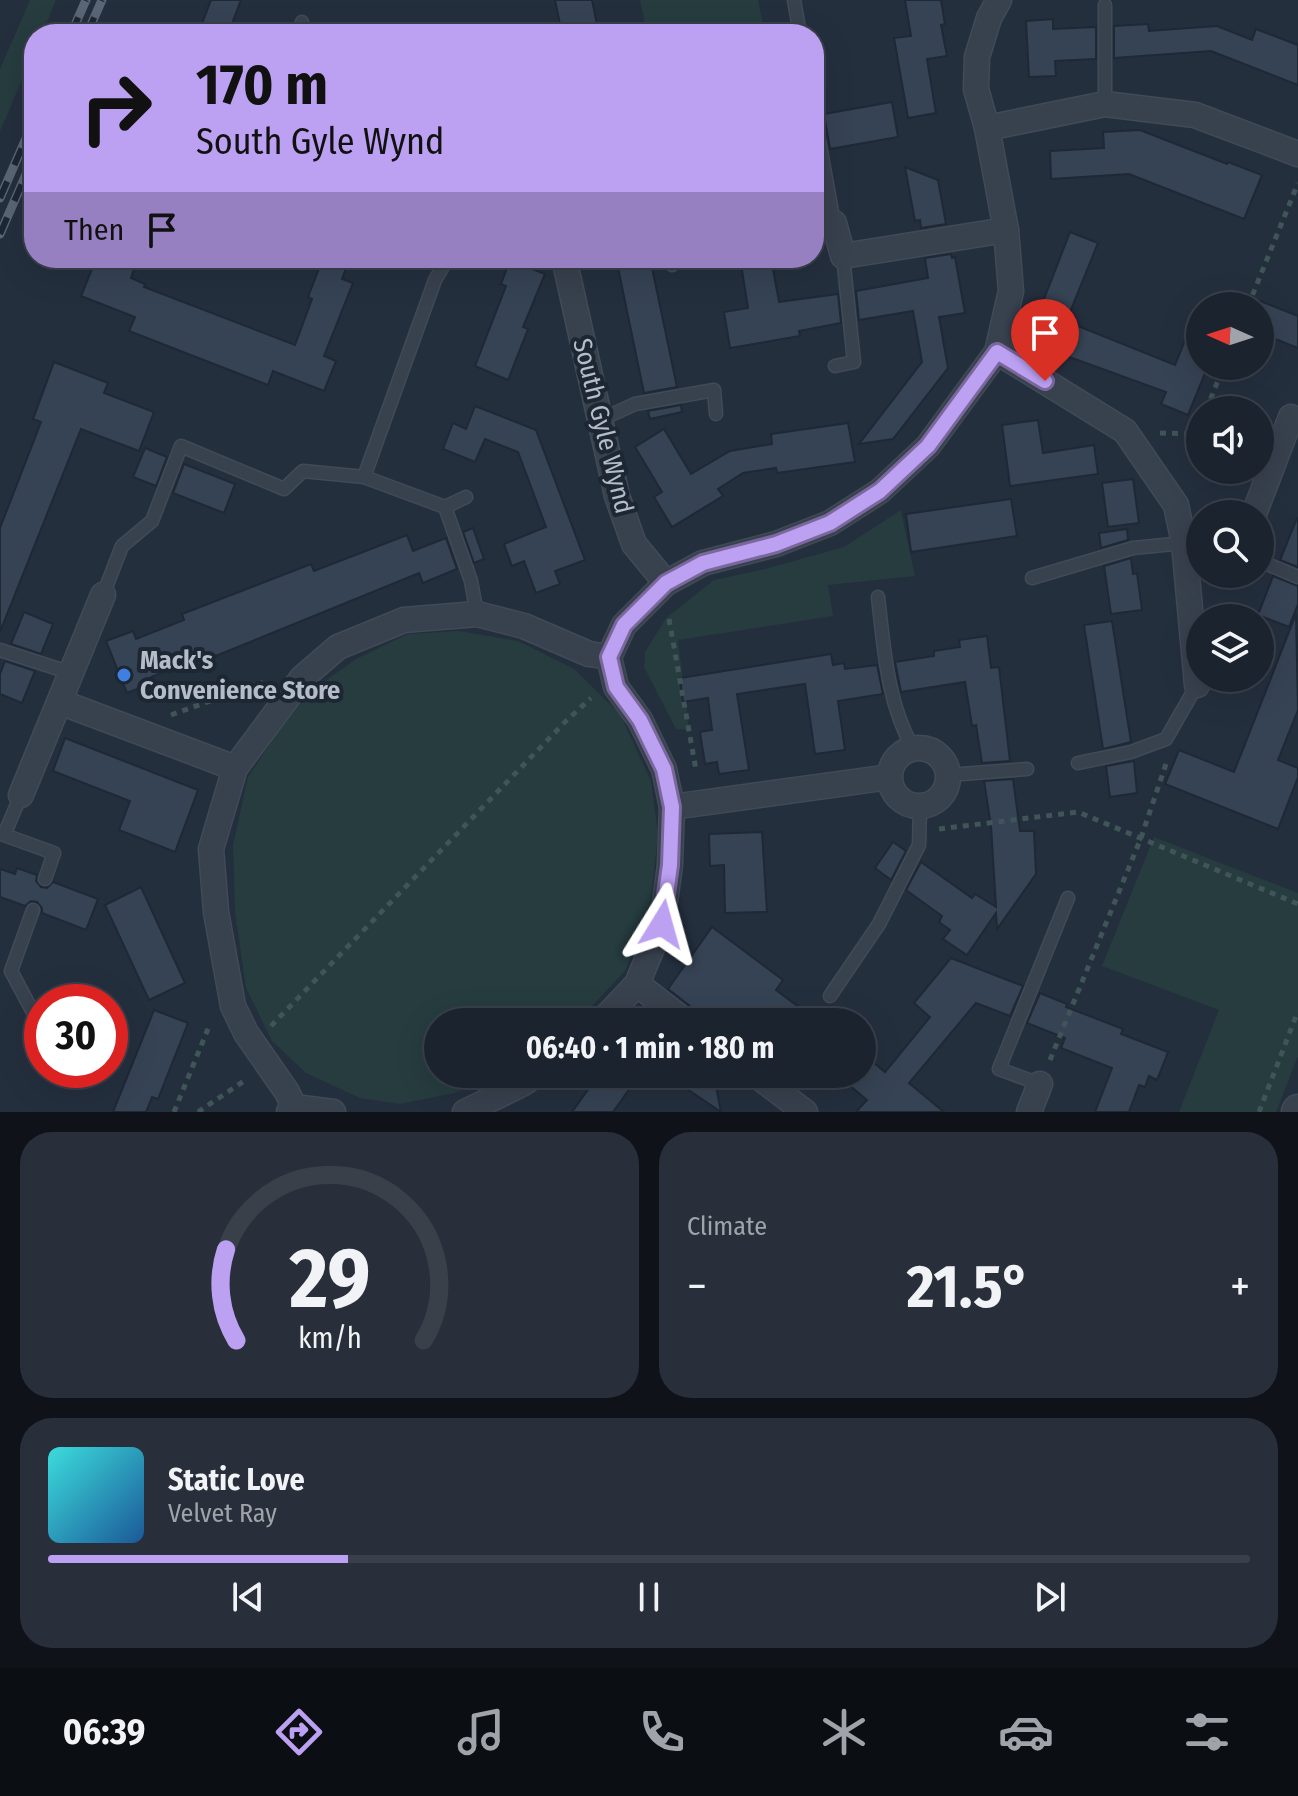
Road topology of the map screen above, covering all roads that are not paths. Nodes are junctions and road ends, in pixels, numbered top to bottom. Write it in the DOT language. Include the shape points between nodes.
graph roads {
  1 [pos="794,0"];
  2 [pos="999,0"];
  3 [pos="1105,5"];
  4 [pos="798,24"];
  5 [pos="1105,104"];
  6 [pos="987,128"];
  7 [pos="1298,154"];
  8 [pos="824,225"];
  9 [pos="1006,230"];
  10 [pos="843,256"];
  11 [pos="442,268"];
  12 [pos="566,268"];
  13 [pos="997,352"];
  14 [pos="835,366"];
  15 [pos="716,414"];
  16 [pos="1291,417"];
  17 [pos="600,420"];
  18 [pos="364,477"];
  19 [pos="466,497"];
  20 [pos="1259,500"];
  21 [pos="445,507"];
  22 [pos="1186,539"];
  23 [pos="1186,549"];
  24 [pos="1274,567"];
  25 [pos="1298,577"];
  26 [pos="1032,578"];
  27 [pos="666,583"];
  28 [pos="103,595"];
  29 [pos="878,597"];
  30 [pos="477,614"];
  31 [pos="0,650"];
  32 [pos="609,657"];
  33 [pos="71,673"];
  34 [pos="1193,692"];
  35 [pos="60,702"];
  36 [pos="913,748"];
  37 [pos="1078,763"];
  38 [pos="235,768"];
  39 [pos="1027,769"];
  40 [pos="948,775"];
  41 [pos="890,777"];
  42 [pos="21,795"];
  43 [pos="920,806"];
  44 [pos="672,807"];
  45 [pos="45,879"];
  46 [pos="1068,898"];
  47 [pos="33,910"];
  48 [pos="637,984"];
  49 [pos="24,995"];
  50 [pos="830,996"];
  51 [pos="614,1008"];
  52 [pos="668,1008"];
  53 [pos="1040,1084"];
  54 [pos="514,1088"];
  55 [pos="773,1088"];
  56 [pos="292,1110"];
  57 [pos="333,1112"];
  58 [pos="465,1112"];
  59 [pos="805,1112"];
  60 [pos="1029,1112"];
  1 -- 4 [label="lane"];
  2 -- 6 [label="street" via="977,57 976,89"];
  3 -- 5 [label="lane"];
  5 -- 6 [label="street"];
  5 -- 7 [label="street" via="1195,115"];
  6 -- 9 [label="street"];
  8 -- 10 [label="street"];
  9 -- 10 [label="street"];
  9 -- 13 [label="street" via="1011,291"];
  10 -- 14 [label="lane" via="854,362"];
  11 -- 18 [label="lane"];
  12 -- 17 [label="street, South Gyle Wynd"];
  13 -- 22 [label="street" via="1125,431 1176,505"];
  13 -- 27 [label="street" via="928,446 880,491 830,523 703,563"];
  15 -- 17 [label="lane" via="714,390 635,404"];
  16 -- 20 [label="street"];
  17 -- 27 [label="street, South Gyle Wynd" via="634,544"];
  18 -- 21 [label="lane"];
  18 -- 28 [label="lane" via="303,471 284,489 181,446 152,521 122,546"];
  19 -- 21 [label="lane"];
  21 -- 30 [label="lane"];
  23 -- 26 [label="lane" via="1133,548"];
  24 -- 25 [label="lane"];
  27 -- 32 [label="street" via="624,625"];
  28 -- 33 [label="street"];
  29 -- 36 [label="lane" via="899,723"];
  30 -- 32 [label="street"];
  30 -- 38 [label="street" via="404,620 338,647 302,678"];
  31 -- 33 [label="lane"];
  32 -- 44 [label="street" via="616,687 640,720 664,769"];
  33 -- 35 [label="street"];
  34 -- 37 [label="lane" via="1166,739"];
  35 -- 38 [label="street"];
  35 -- 42 [label="street"];
  36 -- 40 [label="street" via="930,749 943,759"];
  36 -- 41 [label="street" via="893,764"];
  38 -- 56 [label="street" via="211,849 216,912 233,1006 287,1092"];
  39 -- 40 [label="lane"];
  40 -- 43 [label="street" via="946,790 935,802"];
  41 -- 43 [label="street" via="894,792"];
  41 -- 44 [label="street"];
  42 -- 45 [label="lane" via="4,835 54,853"];
  43 -- 50 [label="lane" via="919,845 879,924"];
  44 -- 48 [label="street" via="662,924"];
  46 -- 53 [label="lane" via="999,1069"];
  47 -- 49 [label="lane" via="11,971"];
  48 -- 51 [label="street"];
  48 -- 52 [label="street"];
  53 -- 60 [label="street"];
  54 -- 58 [label="street"];
  55 -- 59 [label="street"];
  56 -- 57 [label="street"];
}
